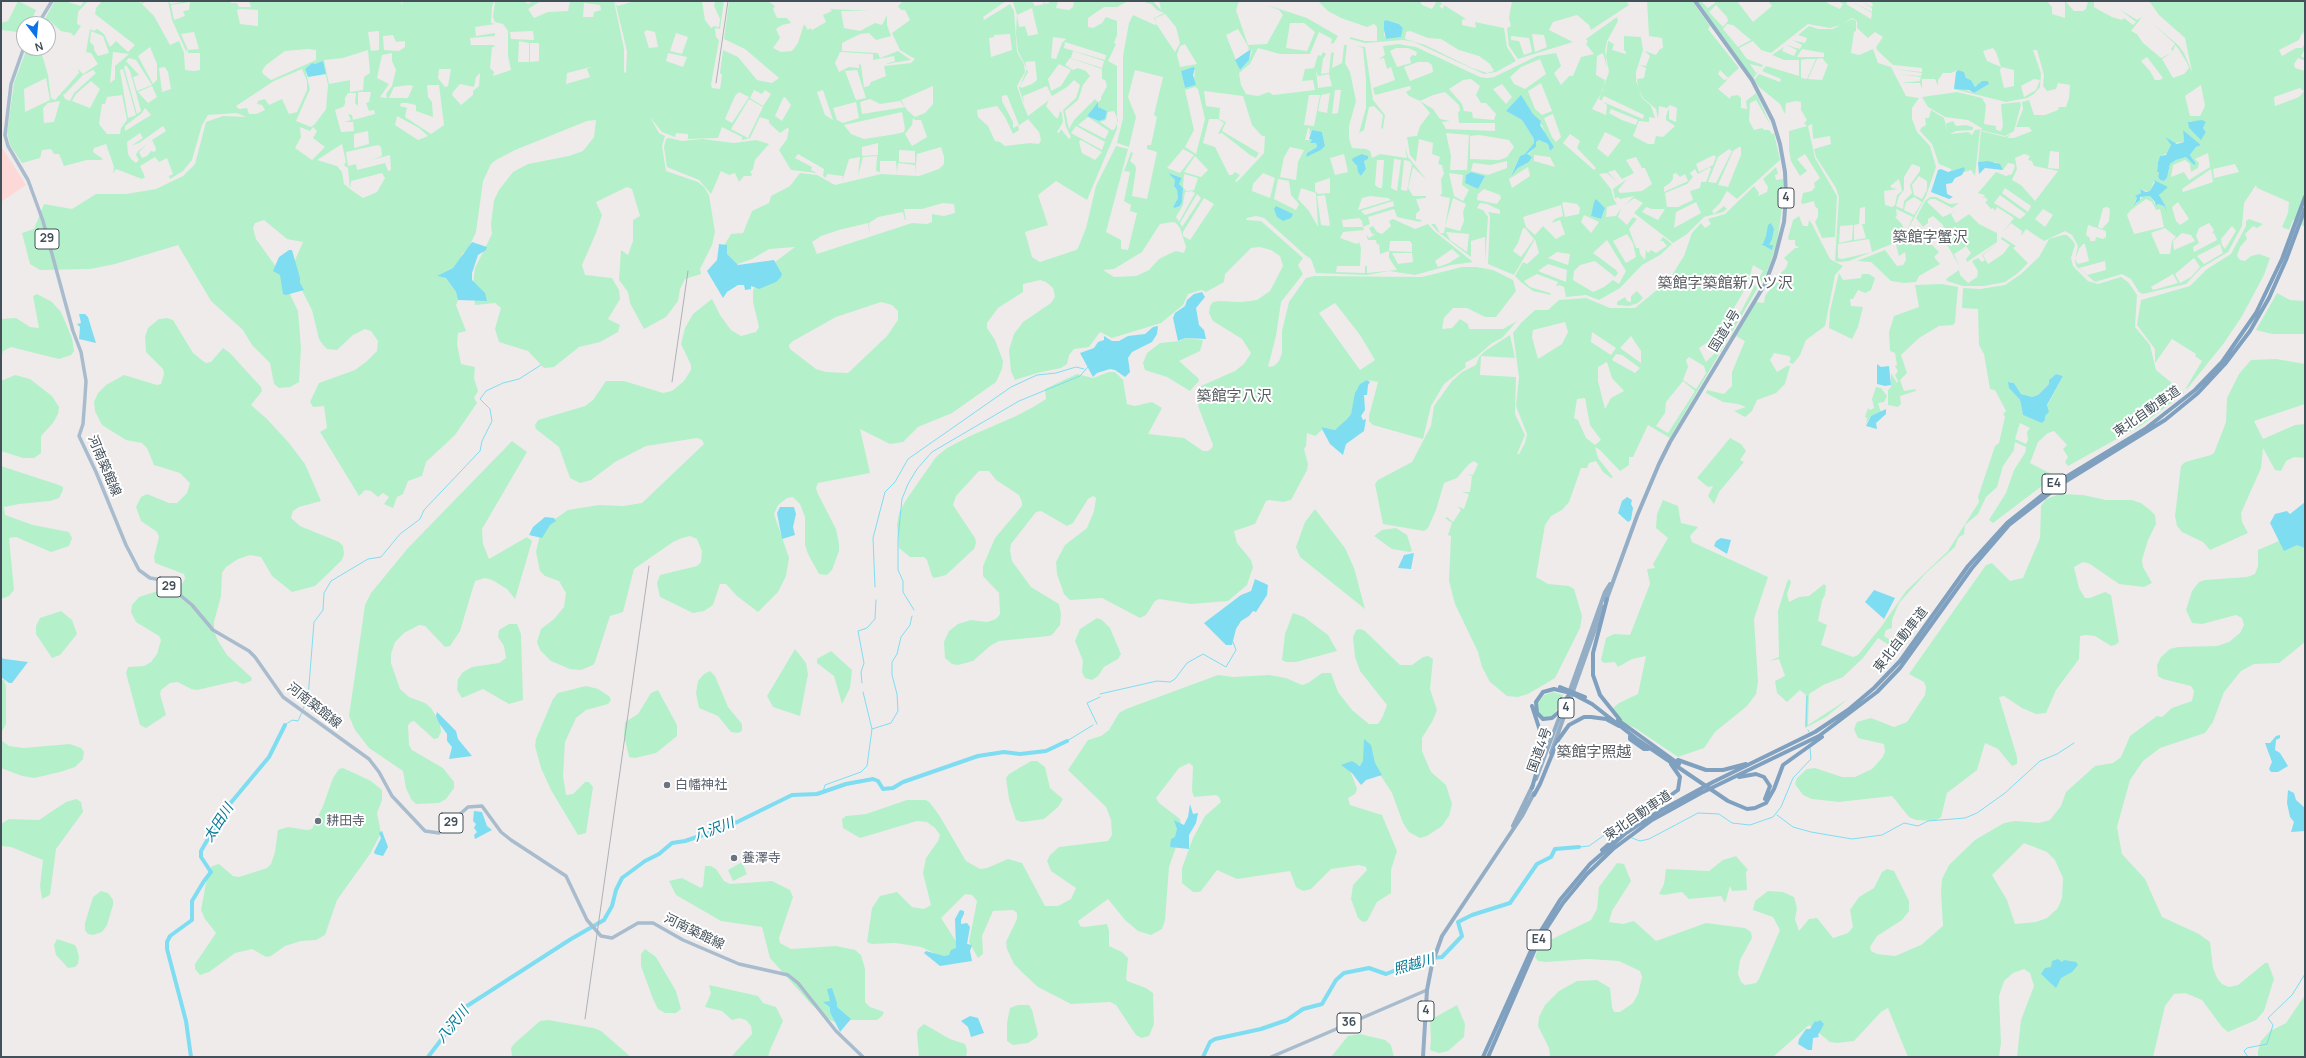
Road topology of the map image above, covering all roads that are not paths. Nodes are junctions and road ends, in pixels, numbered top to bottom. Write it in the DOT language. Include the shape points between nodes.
graph roads {
  1 [pos="52,1"];
  2 [pos="1695,1"];
  3 [pos="43,16"];
  4 [pos="21,56"];
  5 [pos="2305,197"];
  6 [pos="2305,209"];
  7 [pos="1611,582"];
  8 [pos="1607,599"];
  9 [pos="1564,689"];
  10 [pos="1568,696"];
  11 [pos="1850,714"];
  12 [pos="1627,730"];
  13 [pos="1773,753"];
  14 [pos="1663,754"];
  15 [pos="1729,780"];
  16 [pos="1532,788"];
  17 [pos="1534,794"];
  18 [pos="1720,794"];
  19 [pos="1511,830"];
  20 [pos="1627,833"];
  21 [pos="1617,841"];
  22 [pos="1427,990"];
  23 [pos="863,1057"];
  24 [pos="1271,1057"];
  25 [pos="1423,1057"];
  26 [pos="1483,1057"];
  27 [pos="1488,1057"];
  1 -- 3 [label="main road"];
  2 -- 7 [label="highway, 国道4号 / 4" via="1752,80 1773,120 1784,162 1785,216 1765,284 1670,442"];
  4 -- 23 [label="main road, 河南築館線 / 29" via="11,84 5,135 8,146 28,180 43,221 73,331 84,361 85,397 83,424 79,436 138,570 162,580 192,605 213,630 255,657 283,697 369,760 392,796 418,826 428,833 443,830 468,807 478,805 485,808 496,826 511,840 566,876 590,926 601,936 610,939 638,923 653,923 683,940 739,964 788,975 798,983 836,1031"];
  5 -- 13 [label="highway, 東北自動車道 / E4" via="2282,259 2259,308 2237,343 2205,380 2163,417 2061,480 2022,509 1968,566 1916,641 1874,688 1830,723"];
  6 -- 11 [label="highway, 東北自動車道 / E4" via="2286,260 2260,315 2240,345 2212,378 2165,420 2063,483 2009,525 1972,568 1900,668 1877,692"];
  7 -- 8 [label="highway, 国道4号 / 4"];
  7 -- 10 [label="highway, 国道4号 / 4" via="1605,592"];
  8 -- 12 [label="highway" via="1593,653 1593,675 1604,702"];
  8 -- 17 [label="highway, 国道4号 / 4"];
  9 -- 10 [label="highway" via="1550,689 1539,695 1536,713 1543,719 1552,718 1559,712"];
  9 -- 12 [label="highway" via="1579,695"];
  9 -- 16 [label="highway" via="1547,687 1539,691 1534,699 1532,711 1543,740 1543,749"];
  10 -- 16 [label="highway, 国道4号 / 4"];
  11 -- 15 [label="highway, 東北自動車道 / E4" via="1805,743"];
  11 -- 18 [label="highway" via="1783,765 1771,796 1760,806 1747,809 1740,807"];
  12 -- 14 [label="highway" via="1649,742"];
  12 -- 14 [label="highway" via="1650,749"];
  12 -- 17 [label="highway" via="1606,719 1592,716 1569,725 1558,740"];
  13 -- 14 [label="highway" via="1735,767 1715,771 1698,769"];
  13 -- 20 [label="highway, 東北自動車道 / E4" via="1682,798"];
  14 -- 18 [label="highway"];
  14 -- 20 [label="highway" via="1678,772 1678,790"];
  15 -- 18 [label="highway" via="1750,774 1760,775 1768,782 1769,793 1762,803 1749,806 1738,804"];
  15 -- 20 [label="highway, 東北自動車道 / E4"];
  16 -- 19 [label="highway, 国道4号 / 4"];
  17 -- 19 [label="highway, 国道4号 / 4"];
  19 -- 22 [label="highway, 国道4号 / 4" via="1449,925 1435,955"];
  20 -- 21 [label="highway, 東北自動車道 / E4"];
  20 -- 21 [label="highway"];
  21 -- 26 [label="highway, E4" via="1579,876 1556,906 1537,937"];
  21 -- 27 [label="highway, 東北自動車道 / E4" via="1580,882 1549,924 1526,968"];
  22 -- 24 [label="main road, 36"];
  22 -- 25 [label="highway, 国道4号 / 4"];
}
